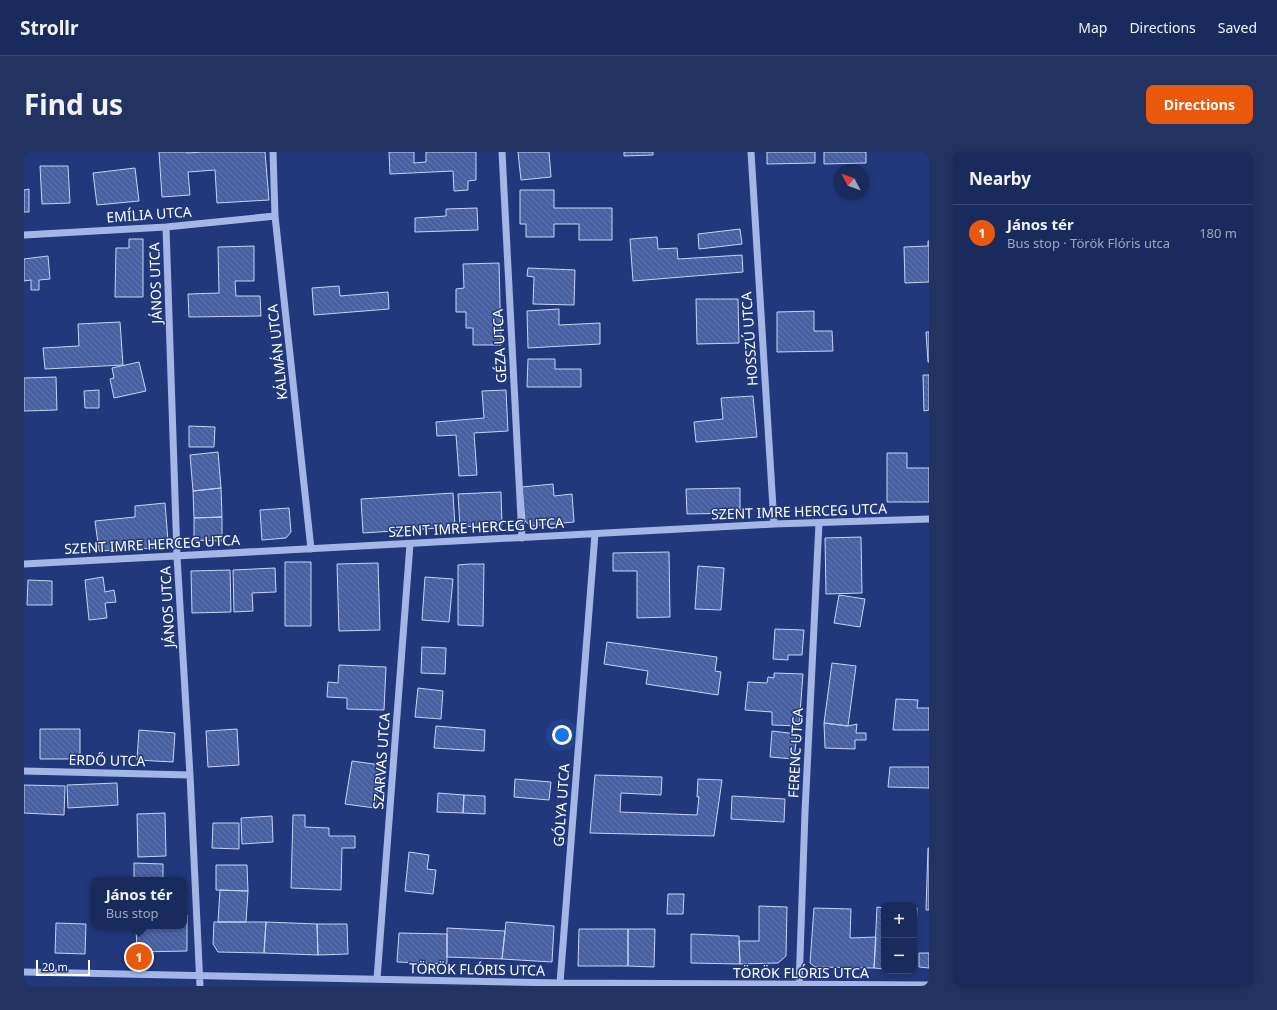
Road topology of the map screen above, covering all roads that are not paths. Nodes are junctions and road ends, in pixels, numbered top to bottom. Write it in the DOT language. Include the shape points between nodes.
graph roads {
  1 [pos="273,152"];
  2 [pos="502,152"];
  3 [pos="751,152"];
  4 [pos="275,216"];
  5 [pos="166,226"];
  6 [pos="24,235"];
  7 [pos="929,519"];
  8 [pos="819,523"];
  9 [pos="774,524"];
  10 [pos="595,534"];
  11 [pos="522,538"];
  12 [pos="410,544"];
  13 [pos="310,549"];
  14 [pos="177,556"];
  15 [pos="24,564"];
  16 [pos="24,771"];
  17 [pos="190,775"];
  18 [pos="24,972"];
  19 [pos="200,976"];
  20 [pos="377,980"];
  21 [pos="560,983"];
  22 [pos="798,985"];
  23 [pos="929,985"];
  24 [pos="200,986"];
  25 [pos="762,986"];
  1 -- 4 [label="street, KÁLMÁN UTCA"];
  2 -- 11 [label="street, GÉZA UTCA"];
  3 -- 9 [label="street, HOSSZÚ UTCA"];
  4 -- 5 [label="street, EMÍLIA UTCA"];
  4 -- 13 [label="street, KÁLMÁN UTCA"];
  5 -- 6 [label="street, EMÍLIA UTCA"];
  5 -- 14 [label="street, JÁNOS UTCA"];
  7 -- 8 [label="street, SZENT IMRE HERCEG UTCA"];
  8 -- 9 [label="street, SZENT IMRE HERCEG UTCA"];
  8 -- 22 [label="street, FERENC UTCA"];
  9 -- 10 [label="street, SZENT IMRE HERCEG UTCA"];
  10 -- 11 [label="street, SZENT IMRE HERCEG UTCA"];
  10 -- 21 [label="street, GÓLYA UTCA"];
  11 -- 12 [label="street, SZENT IMRE HERCEG UTCA"];
  12 -- 13 [label="street, SZENT IMRE HERCEG UTCA"];
  12 -- 20 [label="street, SZARVAS UTCA"];
  13 -- 14 [label="street, SZENT IMRE HERCEG UTCA"];
  14 -- 15 [label="street, SZENT IMRE HERCEG UTCA"];
  14 -- 17 [label="street, JÁNOS UTCA"];
  16 -- 17 [label="street, ERDŐ UTCA"];
  17 -- 19 [label="street, JÁNOS UTCA"];
  18 -- 19 [label="street, TÖRÖK FLÓRIS UTCA"];
  19 -- 20 [label="street, TÖRÖK FLÓRIS UTCA"];
  19 -- 24 [label="street, JÁNOS UTCA"];
  20 -- 21 [label="street, TÖRÖK FLÓRIS UTCA"];
  21 -- 25 [label="street, TÖRÖK FLÓRIS UTCA"];
  22 -- 23 [label="street, TÖRÖK FLÓRIS UTCA"];
  22 -- 25 [label="street, TÖRÖK FLÓRIS UTCA"];
}
